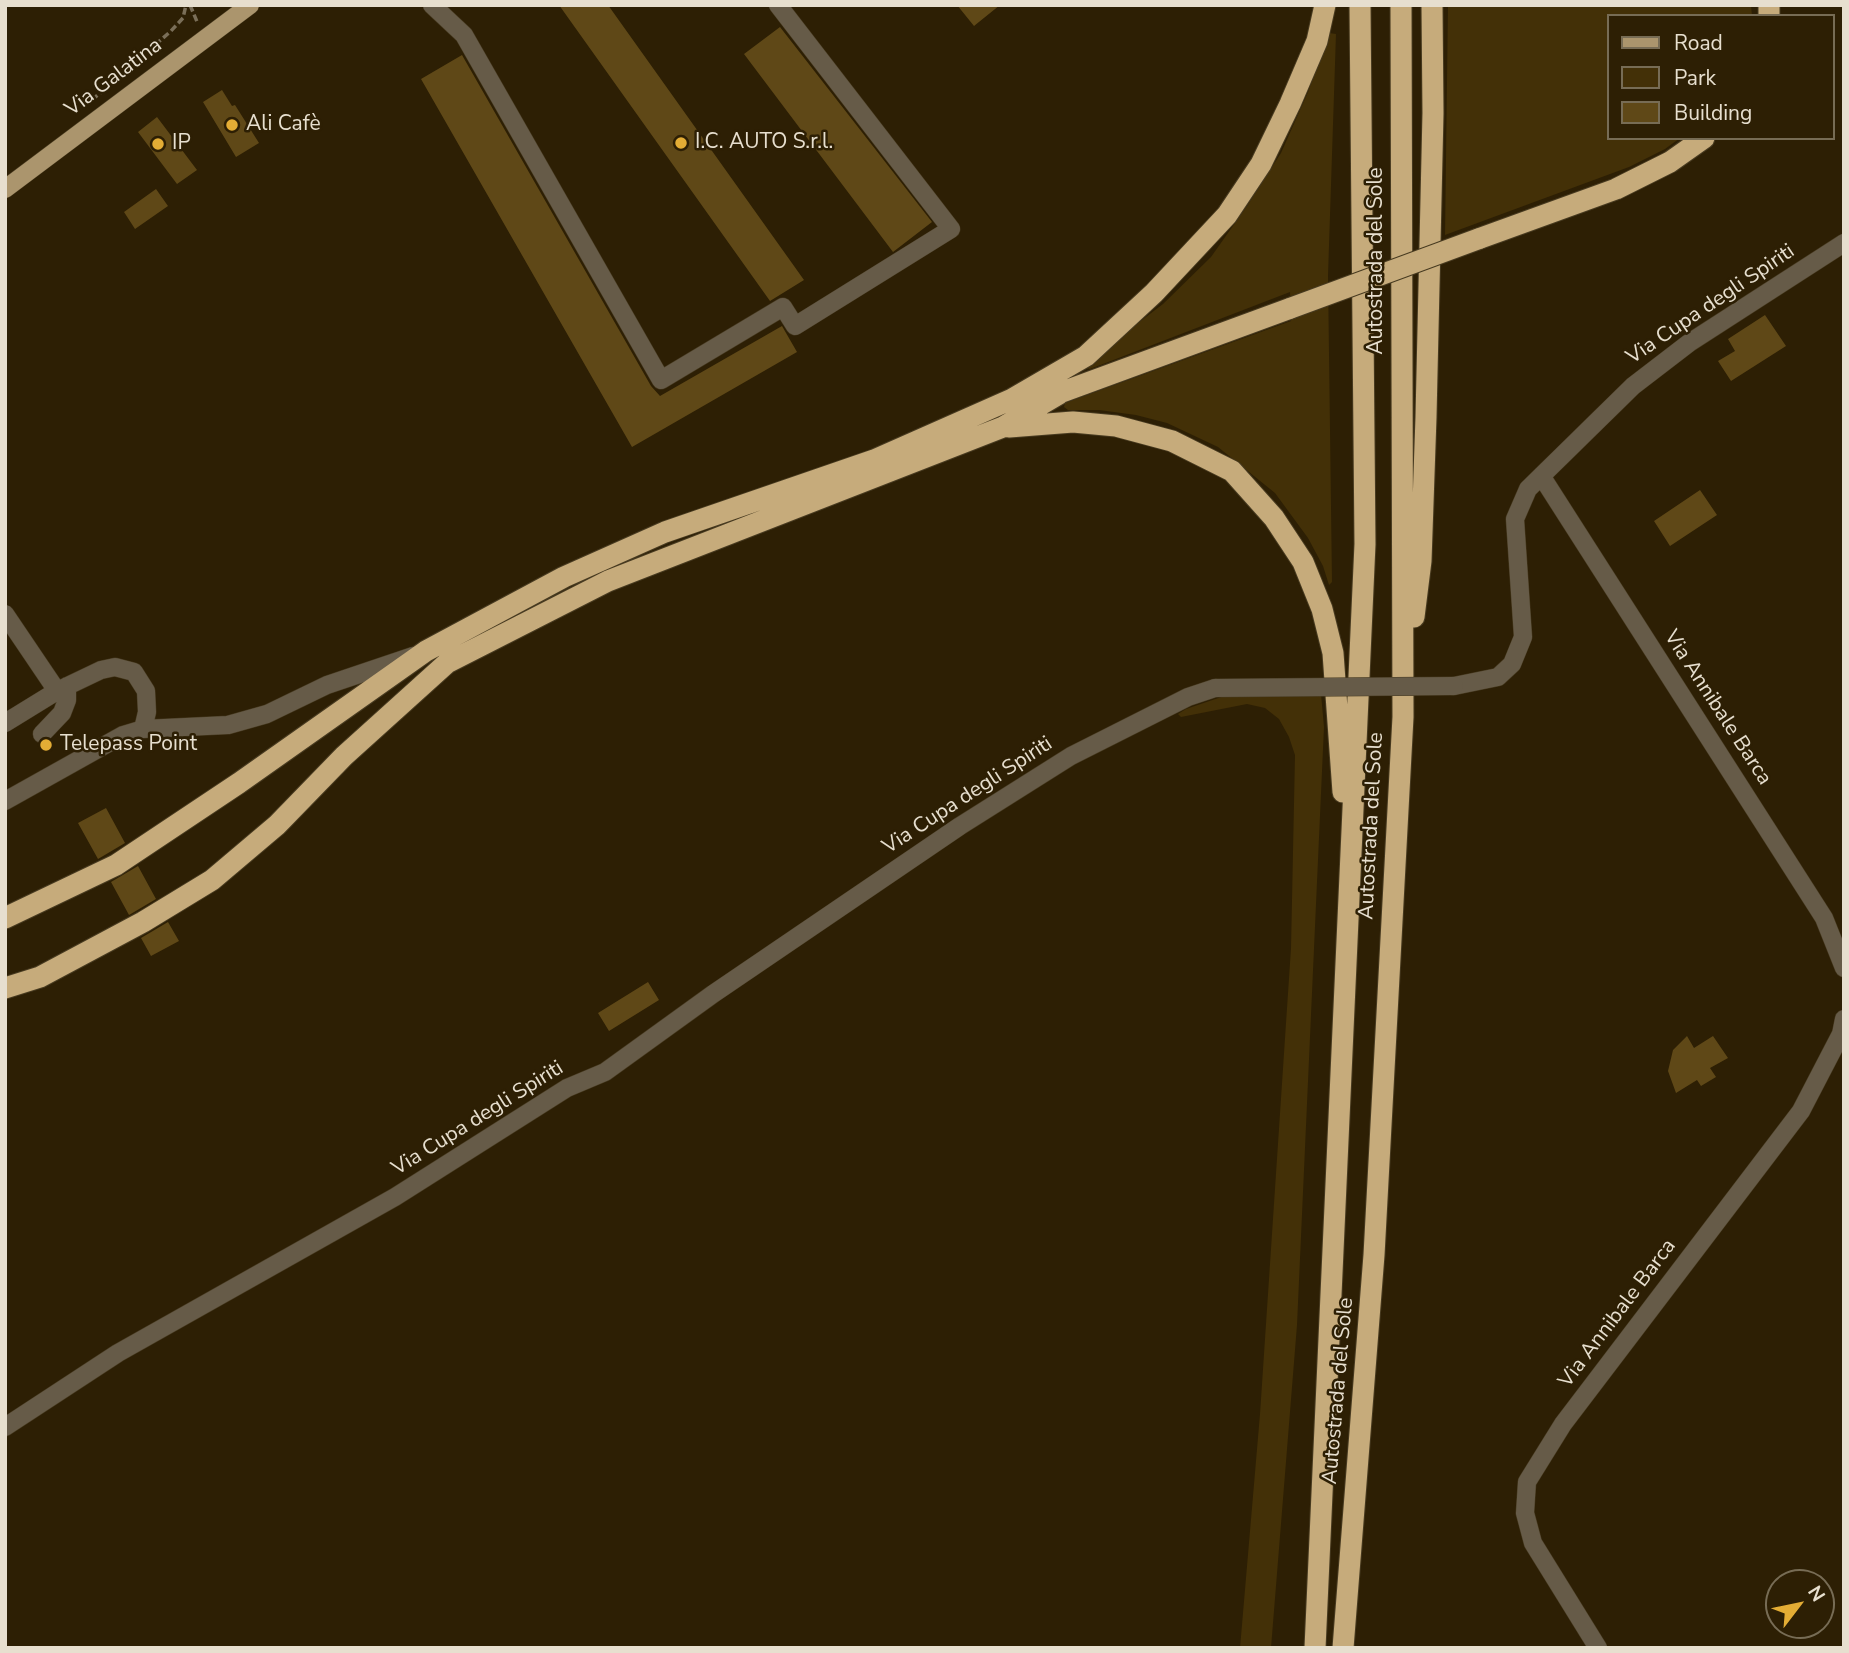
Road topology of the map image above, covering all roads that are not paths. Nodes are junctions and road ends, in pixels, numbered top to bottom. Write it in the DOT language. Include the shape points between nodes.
graph roads {
  1 [pos="250,5"];
  2 [pos="432,5"];
  3 [pos="778,5"];
  4 [pos="1325,5"];
  5 [pos="1360,5"];
  6 [pos="1401,5"];
  7 [pos="1432,5"];
  8 [pos="1701,140"];
  9 [pos="5,189"];
  10 [pos="1844,243"];
  11 [pos="1059,394"];
  12 [pos="1003,427"];
  13 [pos="937,432"];
  14 [pos="1542,477"];
  15 [pos="5,614"];
  16 [pos="426,652"];
  17 [pos="62,688"];
  18 [pos="1403,717"];
  19 [pos="5,723"];
  20 [pos="143,729"];
  21 [pos="42,734"];
  22 [pos="5,801"];
  23 [pos="1350,887"];
  24 [pos="5,918"];
  25 [pos="1844,968"];
  26 [pos="5,988"];
  27 [pos="1844,1018"];
  28 [pos="5,1427"];
  29 [pos="1315,1648"];
  30 [pos="1343,1648"];
  31 [pos="1598,1648"];
  1 -- 9 [label="main road, Via Galatina"];
  2 -- 3 [label="street" via="464,35 661,380 783,307 795,326 951,229"];
  4 -- 13 [label="highway" via="1317,41 1290,104 1261,164 1227,215 1154,293 1086,356 1012,399"];
  5 -- 23 [label="highway, Autostrada del Sole" via="1365,544"];
  6 -- 18 [label="highway, Autostrada del Sole"];
  7 -- 18 [label="highway" via="1421,561"];
  8 -- 11 [label="highway, bridge" via="1670,162 1616,188"];
  10 -- 14 [label="street, Via Cupa degli Spiriti" via="1679,350 1633,386"];
  11 -- 12 [label="highway"];
  11 -- 13 [label="highway"];
  12 -- 23 [label="highway" via="1073,422 1116,426 1172,442 1232,471 1274,518 1303,562 1333,653"];
  12 -- 26 [label="highway" via="607,580 447,663 344,756 277,825 212,880 40,977"];
  13 -- 16 [label="highway" via="874,460 665,532 564,577"];
  14 -- 25 [label="street, Via Annibale Barca" via="1824,918"];
  14 -- 28 [label="street, Via Cupa degli Spiriti, bridge" via="1528,489 1515,519 1523,637 1512,664 1498,677 1454,686 1215,688 1188,697 1071,756 949,834 605,1072 567,1088 395,1197 118,1353"];
  15 -- 17 [label="street"];
  16 -- 20 [label="street" via="228,725"];
  16 -- 24 [label="highway" via="116,865"];
  17 -- 19 [label="street"];
  17 -- 20 [label="street" via="115,667 134,673 146,691 148,712"];
  17 -- 21 [label="street" via="67,700 62,713"];
  18 -- 30 [label="highway, Autostrada del Sole" via="1374,1255"];
  20 -- 22 [label="street" via="123,735"];
  23 -- 29 [label="highway, Autostrada del Sole"];
  27 -- 31 [label="street, Via Annibale Barca" via="1841,1034 1801,1111 1563,1424 1527,1482 1525,1513 1534,1543"];
}
